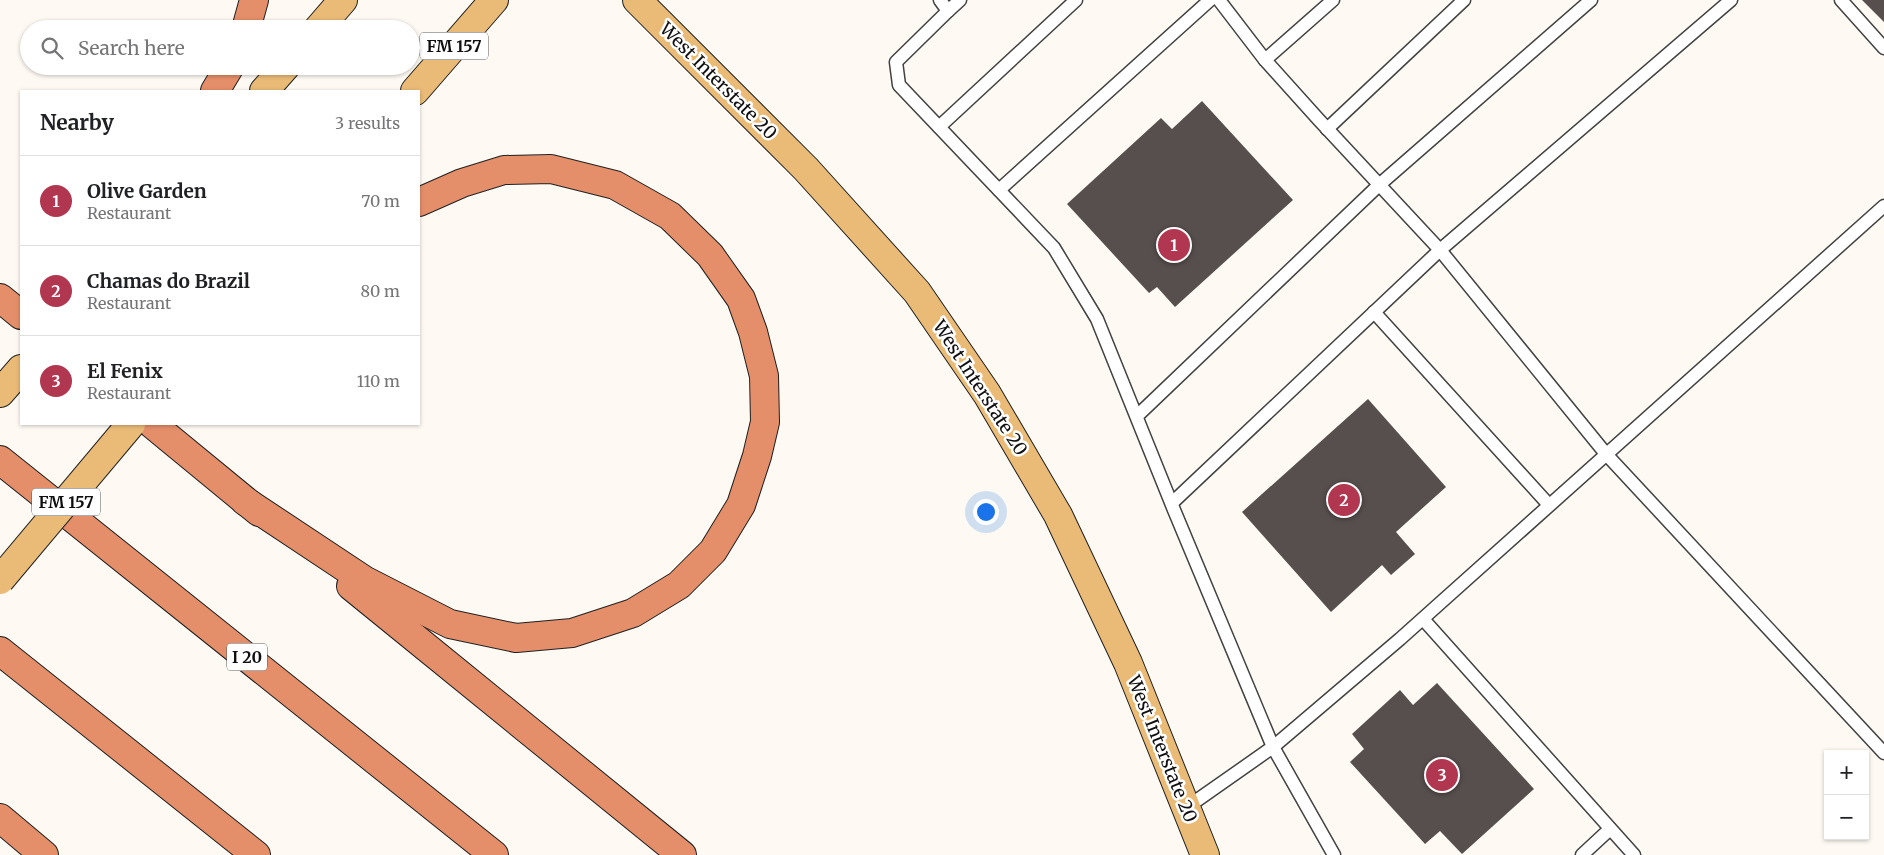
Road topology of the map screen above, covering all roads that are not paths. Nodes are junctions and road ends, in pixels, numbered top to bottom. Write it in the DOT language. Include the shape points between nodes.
graph roads {
  1 [pos="254,0"];
  2 [pos="343,0"];
  3 [pos="494,0"];
  4 [pos="637,0"];
  5 [pos="664,0"];
  6 [pos="940,0"];
  7 [pos="960,0"];
  8 [pos="1076,0"];
  9 [pos="1210,0"];
  10 [pos="1219,0"];
  11 [pos="1333,0"];
  12 [pos="1464,0"];
  13 [pos="1591,0"];
  14 [pos="1730,0"];
  15 [pos="1841,0"];
  16 [pos="948,11"];
  17 [pos="248,20"];
  18 [pos="326,20"];
  19 [pos="1884,48"];
  20 [pos="1265,60"];
  21 [pos="699,62"];
  22 [pos="225,75"];
  23 [pos="278,75"];
  24 [pos="216,90"];
  25 [pos="265,90"];
  26 [pos="416,90"];
  27 [pos="939,127"];
  28 [pos="1327,129"];
  29 [pos="1379,185"];
  30 [pos="999,190"];
  31 [pos="420,202"];
  32 [pos="1884,206"];
  33 [pos="1440,250"];
  34 [pos="0,298"];
  35 [pos="1374,312"];
  36 [pos="20,314"];
  37 [pos="20,370"];
  38 [pos="0,393"];
  39 [pos="1137,416"];
  40 [pos="130,425"];
  41 [pos="153,425"];
  42 [pos="1606,454"];
  43 [pos="0,460"];
  44 [pos="245,500"];
  45 [pos="1172,503"];
  46 [pos="1549,505"];
  47 [pos="0,580"];
  48 [pos="1423,618"];
  49 [pos="0,651"];
  50 [pos="1273,747"];
  51 [pos="1884,753"];
  52 [pos="1186,808"];
  53 [pos="0,818"];
  54 [pos="1610,829"];
  55 [pos="44,855"];
  56 [pos="256,855"];
  57 [pos="494,855"];
  58 [pos="682,855"];
  59 [pos="1205,855"];
  60 [pos="1334,855"];
  61 [pos="1582,855"];
  62 [pos="1634,855"];
  1 -- 17 [label="highway"];
  2 -- 18 [label="main road"];
  3 -- 26 [label="main road, FM 157"];
  4 -- 21 [label="main road, West Interstate 20"];
  5 -- 21 [label="main road"];
  6 -- 16 [label="lane"];
  7 -- 16 [label="lane"];
  8 -- 27 [label="lane"];
  9 -- 30 [label="lane"];
  10 -- 20 [label="lane"];
  11 -- 20 [label="lane"];
  12 -- 28 [label="lane"];
  13 -- 29 [label="lane"];
  14 -- 33 [label="lane"];
  15 -- 19 [label="lane"];
  16 -- 27 [label="lane" via="896,62 899,85"];
  20 -- 28 [label="lane"];
  21 -- 52 [label="main road, West Interstate 20" via="806,169 917,292 987,394 1058,514 1128,663"];
  22 -- 24 [label="highway"];
  23 -- 25 [label="main road"];
  27 -- 30 [label="lane"];
  28 -- 29 [label="lane"];
  29 -- 33 [label="lane"];
  29 -- 39 [label="lane"];
  30 -- 39 [label="lane" via="1054,248 1097,319"];
  31 -- 44 [label="highway" via="462,182 504,170 551,169 615,186 670,216 710,255 741,299 764,376 765,422 741,505 713,551 679,585 633,613 572,632 516,638 450,624 364,580"];
  32 -- 42 [label="lane"];
  33 -- 35 [label="lane"];
  33 -- 42 [label="lane"];
  34 -- 36 [label="highway"];
  35 -- 45 [label="lane"];
  35 -- 46 [label="lane"];
  37 -- 38 [label="main road"];
  39 -- 45 [label="lane"];
  40 -- 47 [label="main road, FM 157, bridge"];
  41 -- 44 [label="highway"];
  42 -- 46 [label="lane"];
  42 -- 51 [label="lane"];
  43 -- 57 [label="highway, I 20"];
  44 -- 58 [label="highway"];
  45 -- 50 [label="lane"];
  46 -- 48 [label="lane"];
  48 -- 50 [label="lane"];
  48 -- 54 [label="lane"];
  49 -- 56 [label="highway"];
  50 -- 52 [label="lane"];
  50 -- 60 [label="lane"];
  52 -- 59 [label="main road, West Interstate 20"];
  53 -- 55 [label="highway"];
  54 -- 61 [label="lane"];
  54 -- 62 [label="lane"];
}
